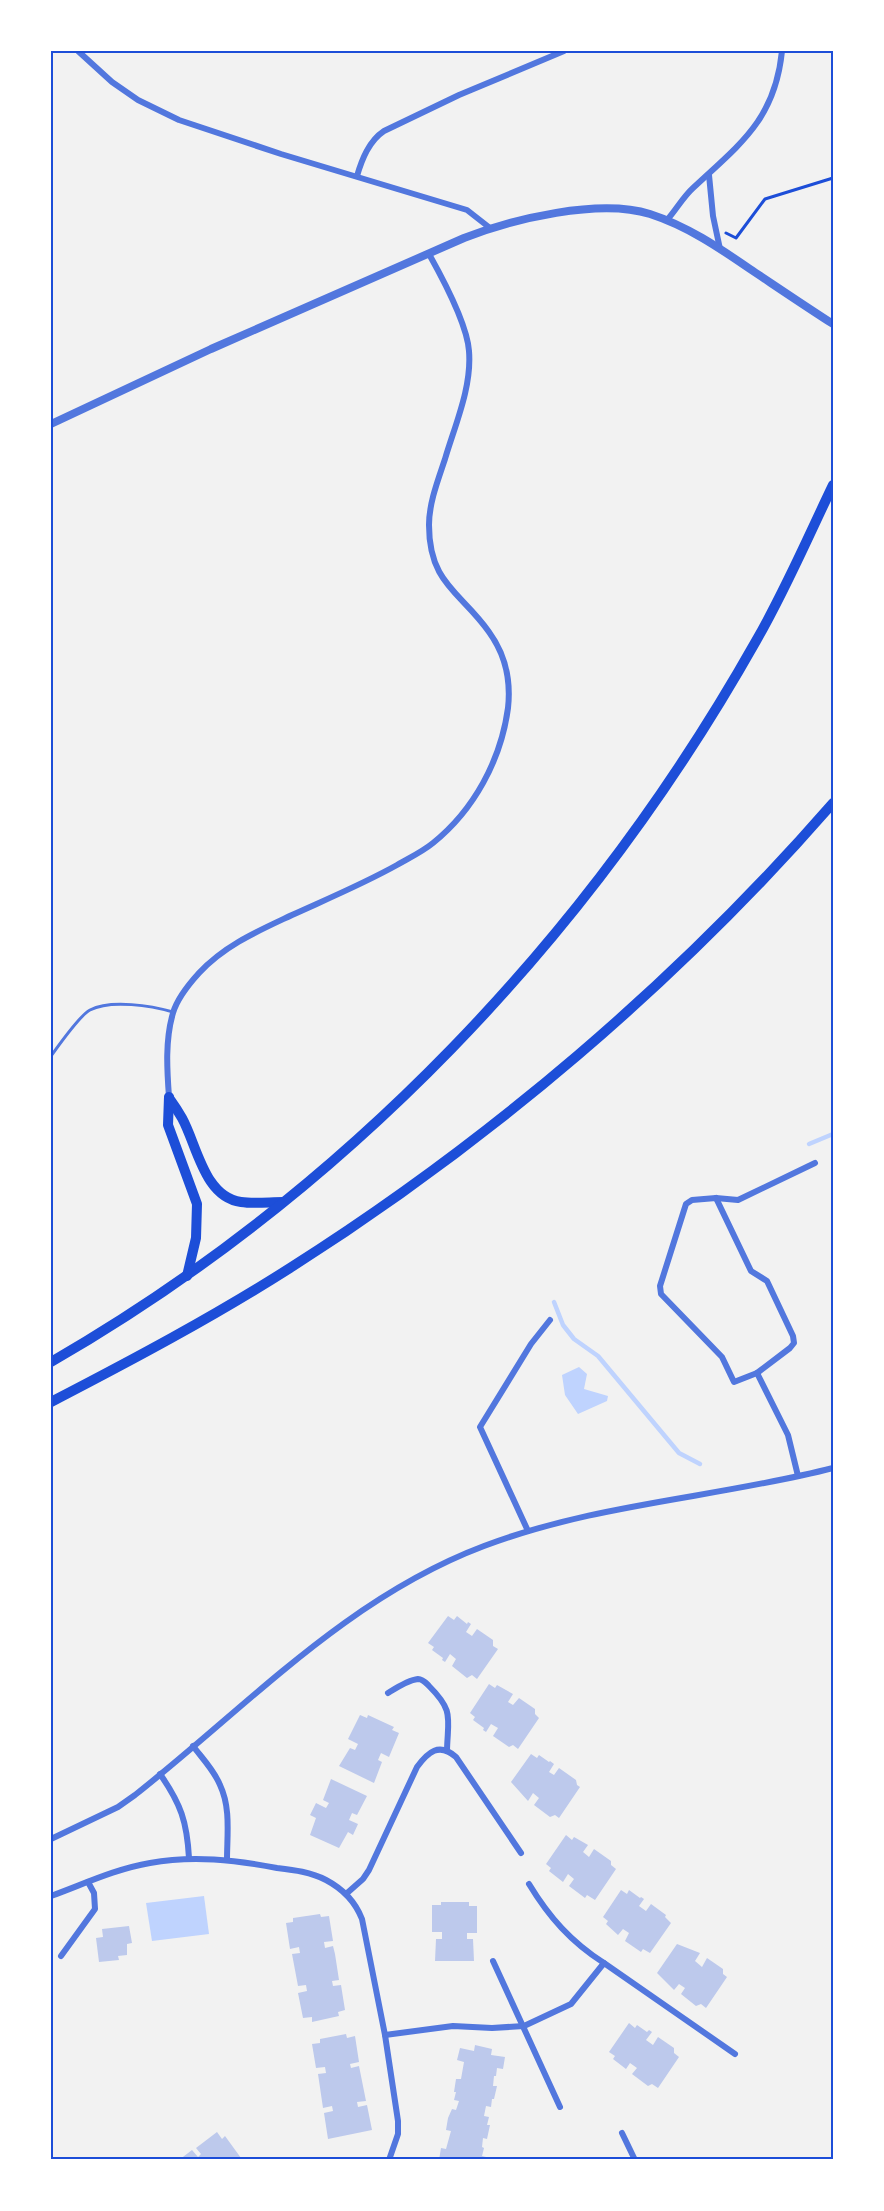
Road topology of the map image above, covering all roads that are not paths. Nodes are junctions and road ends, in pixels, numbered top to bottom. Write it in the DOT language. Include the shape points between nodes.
graph roads {
  1 [pos="78,51"];
  2 [pos="564,51"];
  3 [pos="782,51"];
  4 [pos="709,175"];
  5 [pos="357,176"];
  6 [pos="667,220"];
  7 [pos="490,228"];
  8 [pos="720,249"];
  9 [pos="429,254"];
  10 [pos="833,324"];
  11 [pos="51,424"];
  12 [pos="833,484"];
  13 [pos="833,803"];
  14 [pos="173,1012"];
  15 [pos="51,1056"];
  16 [pos="169,1097"];
  17 [pos="815,1163"];
  18 [pos="716,1198"];
  19 [pos="284,1202"];
  20 [pos="187,1276"];
  21 [pos="550,1320"];
  22 [pos="51,1362"];
  23 [pos="757,1373"];
  24 [pos="51,1402"];
  25 [pos="833,1468"];
  26 [pos="798,1476"];
  27 [pos="528,1531"];
  28 [pos="388,1693"];
  29 [pos="193,1746"];
  30 [pos="447,1750"];
  31 [pos="160,1774"];
  32 [pos="51,1839"];
  33 [pos="521,1853"];
  34 [pos="189,1858"];
  35 [pos="227,1860"];
  36 [pos="88,1882"];
  37 [pos="529,1884"];
  38 [pos="346,1894"];
  39 [pos="51,1896"];
  40 [pos="61,1956"];
  41 [pos="493,1960"];
  42 [pos="604,1963"];
  43 [pos="524,2026"];
  44 [pos="386,2035"];
  45 [pos="735,2054"];
  46 [pos="560,2107"];
  47 [pos="622,2133"];
  48 [pos="389,2160"];
  49 [pos="635,2160"];
  1 -- 5 [label="street" via="138,100 179,120"];
  2 -- 5 [label="street" via="384,130 365,153"];
  3 -- 4 [label="street" via="776,84 763,115"];
  4 -- 6 [label="street" via="692,188"];
  4 -- 8 [label="street"];
  5 -- 7 [label="street" via="467,210"];
  6 -- 7 [label="street" via="649,213 610,208 579,210"];
  6 -- 8 [label="street"];
  7 -- 9 [label="street"];
  8 -- 10 [label="street"];
  9 -- 11 [label="street"];
  9 -- 14 [label="street" via="462,323 469,353 467,384 430,508 430,539 444,580 489,632 503,659 508,707 495,760 467,808 434,843 378,875 235,942 196,976"];
  12 -- 19 [label="highway" via="758,639 632,836 518,978 420,1082"];
  13 -- 24 [label="highway" via="686,956 482,1134 281,1273"];
  14 -- 15 [label="lane" via="139,1005 89,1010"];
  14 -- 16 [label="street" via="166,1063"];
  16 -- 19 [label="highway" via="216,1188 240,1202"];
  16 -- 20 [label="highway" via="168,1125 197,1203"];
  17 -- 18 [label="street" via="738,1200"];
  18 -- 23 [label="street" via="751,1271 767,1281 793,1336 790,1348"];
  18 -- 23 [label="street" via="686,1204 660,1286 661,1294 722,1357 734,1382"];
  19 -- 20 [label="highway"];
  20 -- 22 [label="highway"];
  21 -- 27 [label="street" via="480,1427"];
  23 -- 26 [label="street" via="788,1435"];
  25 -- 26 [label="street"];
  26 -- 27 [label="street" via="612,1509"];
  27 -- 29 [label="street" via="464,1554 367,1606 324,1636"];
  28 -- 30 [label="street" via="416,1679 426,1683 448,1709"];
  29 -- 31 [label="street"];
  29 -- 35 [label="street" via="225,1796"];
  30 -- 33 [label="street" via="456,1757"];
  30 -- 38 [label="street" via="432,1751 417,1767 369,1870"];
  31 -- 32 [label="street" via="118,1807"];
  31 -- 34 [label="street" via="185,1818"];
  34 -- 35 [label="street"];
  34 -- 36 [label="street" via="113,1871"];
  35 -- 38 [label="street" via="316,1876"];
  36 -- 39 [label="street"];
  36 -- 40 [label="street" via="94,1893 95,1909"];
  37 -- 42 [label="street" via="568,1936"];
  38 -- 44 [label="street" via="362,1919"];
  41 -- 43 [label="street"];
  42 -- 43 [label="street" via="571,2004"];
  42 -- 45 [label="street"];
  43 -- 44 [label="street" via="453,2026"];
  43 -- 46 [label="street"];
  44 -- 48 [label="street" via="398,2121"];
  47 -- 49 [label="street"];
}
